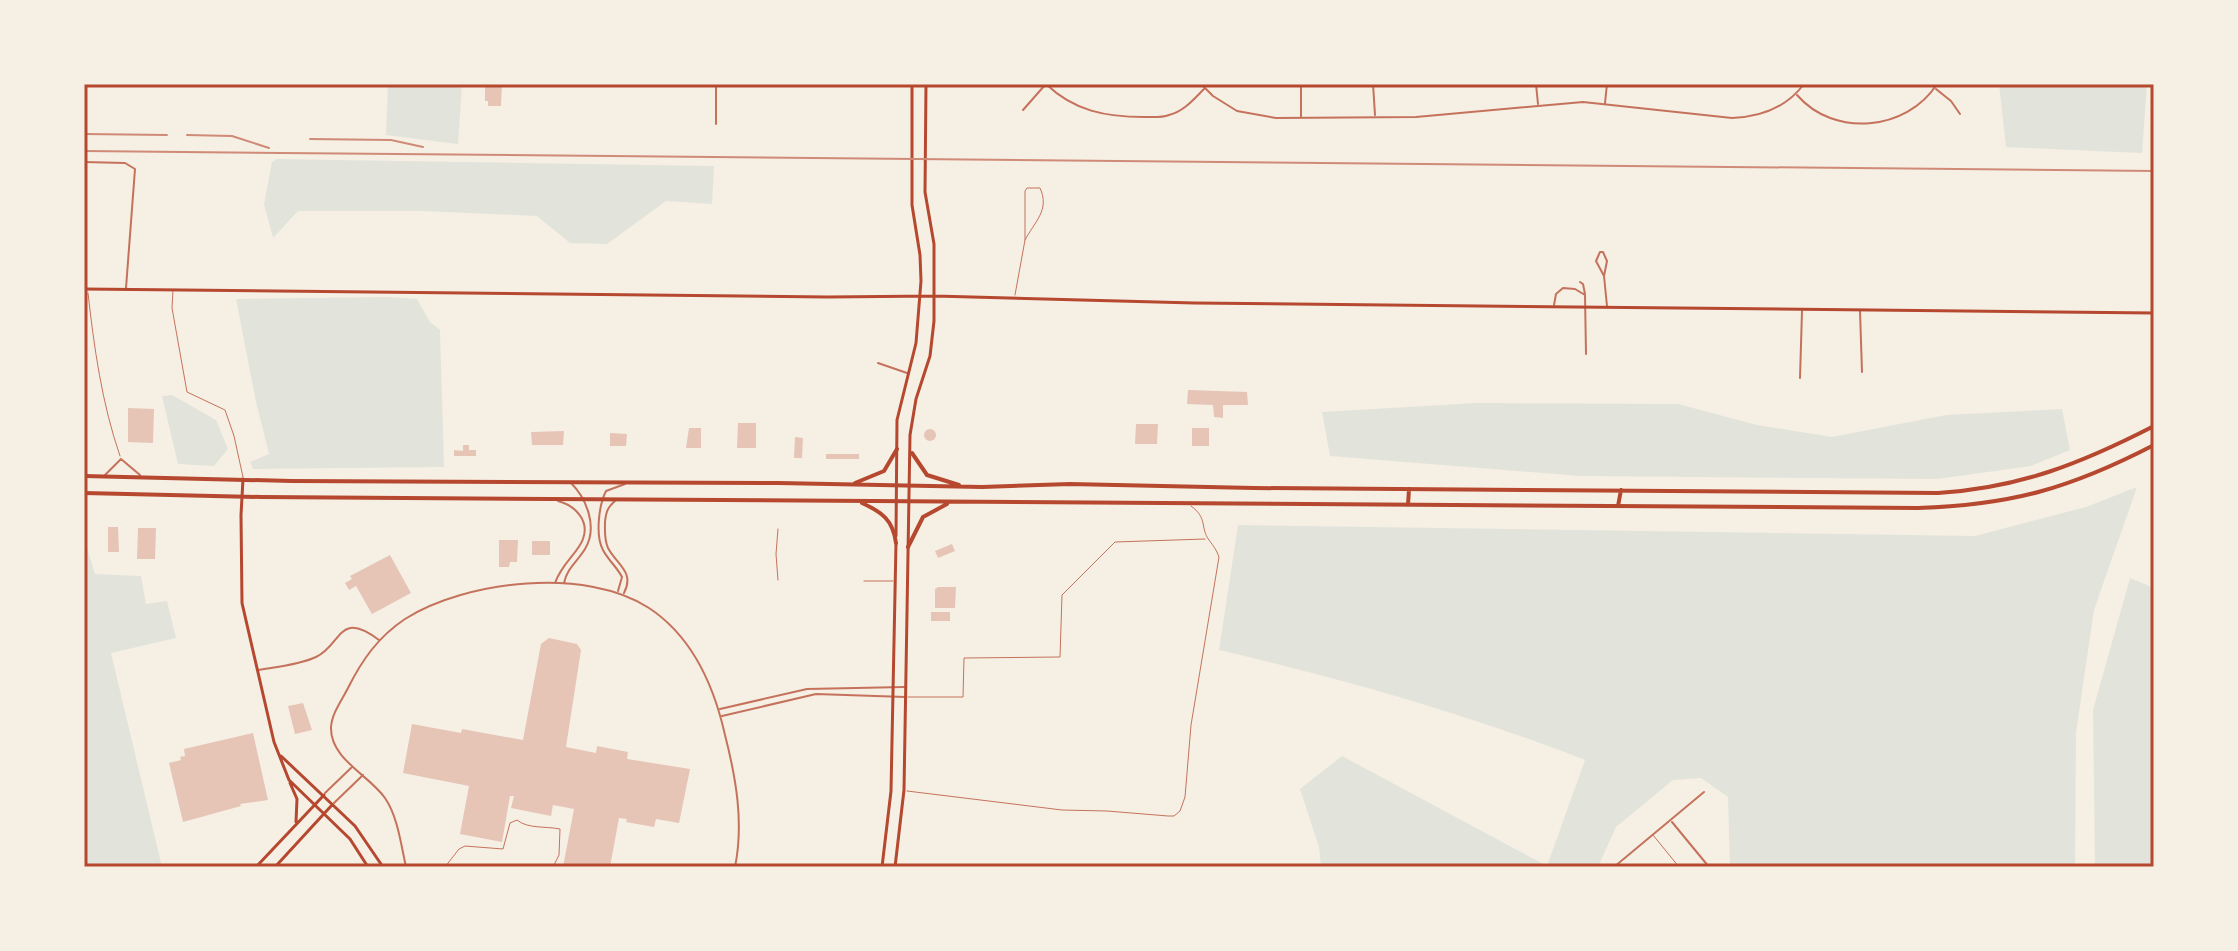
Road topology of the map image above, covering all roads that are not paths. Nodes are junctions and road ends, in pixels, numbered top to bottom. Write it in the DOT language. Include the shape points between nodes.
graph roads {
  1 [pos="716,84"];
  2 [pos="912,84"];
  3 [pos="926,84"];
  4 [pos="1046,84"];
  5 [pos="1201,84"];
  6 [pos="1301,84"];
  7 [pos="1373,84"];
  8 [pos="1536,84"];
  9 [pos="1607,84"];
  10 [pos="1804,84"];
  11 [pos="1937,84"];
  12 [pos="1205,88"];
  13 [pos="1935,88"];
  14 [pos="1796,94"];
  15 [pos="1538,105"];
  16 [pos="1605,105"];
  17 [pos="1023,110"];
  18 [pos="1960,114"];
  19 [pos="1375,116"];
  20 [pos="1301,117"];
  21 [pos="716,124"];
  22 [pos="84,162"];
  23 [pos="1025,240"];
  24 [pos="1604,276"];
  25 [pos="1580,282"];
  26 [pos="86,289"];
  27 [pos="126,290"];
  28 [pos="173,290"];
  29 [pos="1585,295"];
  30 [pos="935,296"];
  31 [pos="920,297"];
  32 [pos="1015,297"];
  33 [pos="1554,306"];
  34 [pos="1585,307"];
  35 [pos="1607,307"];
  36 [pos="1802,309"];
  37 [pos="1860,310"];
  38 [pos="2154,313"];
  39 [pos="1586,354"];
  40 [pos="878,363"];
  41 [pos="1862,372"];
  42 [pos="908,374"];
  43 [pos="1800,378"];
  44 [pos="2154,426"];
  45 [pos="2154,445"];
  46 [pos="897,449"];
  47 [pos="912,453"];
  48 [pos="121,459"];
  49 [pos="105,475"];
  50 [pos="84,476"];
  51 [pos="141,476"];
  52 [pos="243,479"];
  53 [pos="570,482"];
  54 [pos="629,483"];
  55 [pos="852,484"];
  56 [pos="897,485"];
  57 [pos="911,485"];
  58 [pos="969,487"];
  59 [pos="1409,489"];
  60 [pos="1621,490"];
  61 [pos="84,493"];
  62 [pos="243,497"];
  63 [pos="549,499"];
  64 [pos="584,499"];
  65 [pos="602,499"];
  66 [pos="616,499"];
  67 [pos="860,502"];
  68 [pos="897,502"];
  69 [pos="910,502"];
  70 [pos="951,502"];
  71 [pos="1185,503"];
  72 [pos="1408,505"];
  73 [pos="1618,506"];
  74 [pos="778,529"];
  75 [pos="1208,539"];
  76 [pos="896,543"];
  77 [pos="908,547"];
  78 [pos="778,580"];
  79 [pos="864,581"];
  80 [pos="895,581"];
  81 [pos="555,583"];
  82 [pos="564,583"];
  83 [pos="618,592"];
  84 [pos="623,594"];
  85 [pos="380,641"];
  86 [pos="257,670"];
  87 [pos="892,687"];
  88 [pos="906,687"];
  89 [pos="892,695"];
  90 [pos="906,697"];
  91 [pos="719,709"];
  92 [pos="721,716"];
  93 [pos="281,756"];
  94 [pos="352,766"];
  95 [pos="363,775"];
  96 [pos="289,780"];
  97 [pos="904,790"];
  98 [pos="1704,792"];
  99 [pos="324,795"];
  100 [pos="333,804"];
  101 [pos="314,805"];
  102 [pos="324,814"];
  103 [pos="1670,820"];
  104 [pos="293,828"];
  105 [pos="1653,835"];
  106 [pos="1619,862"];
  107 [pos="256,867"];
  108 [pos="275,867"];
  109 [pos="368,867"];
  110 [pos="383,867"];
  111 [pos="406,867"];
  112 [pos="445,867"];
  113 [pos="553,867"];
  114 [pos="735,867"];
  115 [pos="805,867"];
  116 [pos="824,867"];
  117 [pos="882,867"];
  118 [pos="895,867"];
  119 [pos="1614,867"];
  120 [pos="1623,867"];
  121 [pos="1679,867"];
  122 [pos="1709,867"];
  1 -- 21 [label="street"];
  2 -- 31 [label="main road" via="912,214 920,255"];
  3 -- 30 [label="main road" via="925,199 934,244"];
  4 -- 12 [label="street" via="1085,110 1136,117 1170,115"];
  4 -- 17 [label="street"];
  5 -- 12 [label="street"];
  6 -- 20 [label="street"];
  7 -- 19 [label="street"];
  8 -- 15 [label="street"];
  9 -- 16 [label="street"];
  10 -- 14 [label="street"];
  11 -- 13 [label="street"];
  12 -- 20 [label="street" via="1246,114"];
  13 -- 14 [label="street" via="1898,116 1860,124 1823,115"];
  13 -- 18 [label="street"];
  14 -- 16 [label="street" via="1774,109 1743,118"];
  15 -- 16 [label="street"];
  15 -- 19 [label="street" via="1442,116"];
  19 -- 20 [label="street"];
  22 -- 27 [label="street" via="125,163 135,169"];
  23 -- 23 [label="lane" via="1043,213 1040,188 1025,191"];
  23 -- 32 [label="lane"];
  24 -- 24 [label="street" via="1596,261 1600,252 1606,256"];
  24 -- 35 [label="street"];
  25 -- 29 [label="street"];
  26 -- 27 [label="main road"];
  26 -- 48 [label="lane"];
  27 -- 28 [label="main road"];
  28 -- 31 [label="main road"];
  28 -- 52 [label="lane" via="187,392 225,410"];
  29 -- 33 [label="street" via="1563,288"];
  29 -- 34 [label="street"];
  30 -- 31 [label="main road"];
  30 -- 32 [label="main road"];
  30 -- 47 [label="main road" via="930,356 910,435"];
  31 -- 42 [label="main road"];
  32 -- 33 [label="main road"];
  33 -- 34 [label="main road"];
  34 -- 35 [label="main road"];
  34 -- 39 [label="street"];
  35 -- 36 [label="main road"];
  36 -- 37 [label="main road"];
  36 -- 43 [label="street"];
  37 -- 38 [label="main road"];
  37 -- 41 [label="street"];
  40 -- 42 [label="street"];
  42 -- 46 [label="main road" via="897,420"];
  44 -- 60 [label="highway" via="2070,466 1980,490"];
  45 -- 73 [label="highway" via="2069,484 1988,504"];
  46 -- 55 [label="highway" via="883,471"];
  46 -- 56 [label="main road"];
  47 -- 57 [label="main road"];
  47 -- 58 [label="highway" via="927,475"];
  48 -- 49 [label="street"];
  48 -- 51 [label="street"];
  49 -- 50 [label="highway"];
  49 -- 51 [label="highway"];
  51 -- 52 [label="highway"];
  52 -- 53 [label="highway"];
  52 -- 62 [label="main road"];
  53 -- 54 [label="highway"];
  53 -- 64 [label="street"];
  54 -- 55 [label="highway"];
  54 -- 65 [label="street" via="606,491"];
  55 -- 56 [label="highway"];
  56 -- 57 [label="highway"];
  56 -- 68 [label="main road"];
  57 -- 58 [label="highway"];
  57 -- 69 [label="main road"];
  58 -- 59 [label="highway"];
  59 -- 60 [label="highway"];
  59 -- 72 [label="highway"];
  60 -- 73 [label="highway"];
  61 -- 62 [label="highway"];
  62 -- 63 [label="highway"];
  62 -- 86 [label="main road" via="242,603"];
  63 -- 64 [label="highway"];
  63 -- 81 [label="street" via="573,507 584,526 584,539"];
  64 -- 65 [label="highway"];
  64 -- 82 [label="street" via="590,537"];
  65 -- 66 [label="highway"];
  65 -- 83 [label="street" via="600,540 622,577"];
  66 -- 67 [label="highway"];
  66 -- 84 [label="street" via="606,512 604,536 627,575"];
  67 -- 68 [label="highway"];
  67 -- 76 [label="highway" via="889,519"];
  68 -- 69 [label="highway"];
  68 -- 76 [label="main road"];
  69 -- 70 [label="highway"];
  69 -- 77 [label="main road"];
  70 -- 71 [label="highway"];
  70 -- 77 [label="highway" via="923,517"];
  71 -- 72 [label="highway"];
  71 -- 75 [label="lane" via="1202,516"];
  72 -- 73 [label="highway"];
  74 -- 78 [label="lane"];
  75 -- 90 [label="lane" via="1112,544 1062,595 1060,657 964,658 963,697"];
  75 -- 97 [label="lane" via="1219,557 1191,725 1185,797 1174,816 1062,810"];
  76 -- 80 [label="main road"];
  77 -- 88 [label="main road"];
  79 -- 80 [label="lane"];
  80 -- 87 [label="main road"];
  81 -- 82 [label="street"];
  81 -- 85 [label="street" via="465,595 416,613"];
  82 -- 83 [label="street"];
  83 -- 84 [label="street"];
  84 -- 91 [label="street" via="655,612 688,647 706,674"];
  85 -- 86 [label="street" via="363,629 348,629 315,658"];
  85 -- 94 [label="street" via="364,657 332,722 335,743"];
  86 -- 93 [label="main road"];
  87 -- 88 [label="street"];
  87 -- 89 [label="main road"];
  87 -- 91 [label="street" via="807,689"];
  88 -- 90 [label="main road"];
  89 -- 90 [label="street"];
  89 -- 92 [label="street" via="816,694"];
  89 -- 117 [label="main road" via="891,791"];
  90 -- 97 [label="main road"];
  91 -- 92 [label="street"];
  92 -- 114 [label="street" via="738,807"];
  93 -- 96 [label="main road"];
  93 -- 99 [label="main road"];
  94 -- 95 [label="street"];
  94 -- 99 [label="street"];
  95 -- 100 [label="street"];
  95 -- 111 [label="street" via="389,806"];
  96 -- 101 [label="main road"];
  96 -- 104 [label="main road" via="297,803"];
  97 -- 118 [label="main road"];
  98 -- 103 [label="street"];
  99 -- 100 [label="main road"];
  99 -- 101 [label="main road"];
  100 -- 102 [label="main road"];
  100 -- 110 [label="main road"];
  101 -- 102 [label="main road"];
  101 -- 104 [label="main road"];
  102 -- 108 [label="main road"];
  102 -- 109 [label="main road" via="350,839"];
  103 -- 105 [label="street"];
  103 -- 122 [label="street"];
  104 -- 107 [label="main road"];
  105 -- 106 [label="street"];
  105 -- 121 [label="lane"];
  106 -- 119 [label="street"];
  106 -- 120 [label="lane"];
  112 -- 113 [label="lane" via="465,846 503,849 510,823 517,820 560,829"];
  115 -- 116 [label="street"];
}
